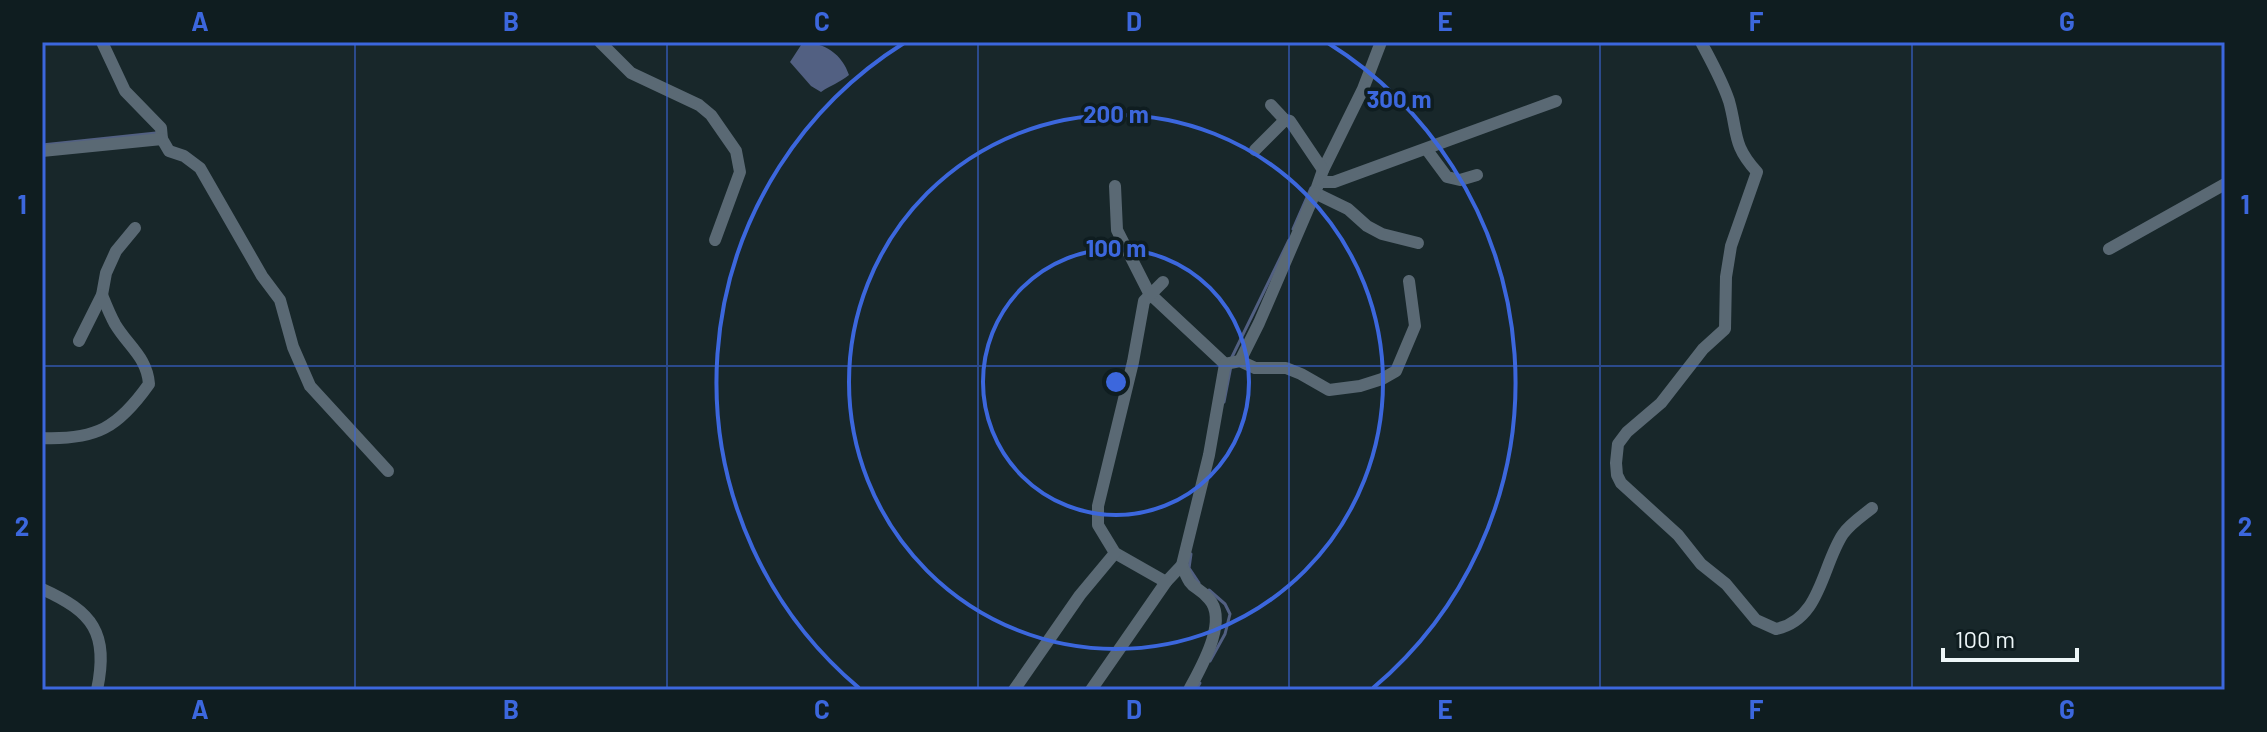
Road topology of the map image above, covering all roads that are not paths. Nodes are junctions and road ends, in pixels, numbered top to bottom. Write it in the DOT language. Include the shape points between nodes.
graph roads {
  1 [pos="102,42"];
  2 [pos="600,42"];
  3 [pos="1381,42"];
  4 [pos="1701,42"];
  5 [pos="1556,101"];
  6 [pos="1271,105"];
  7 [pos="1285,120"];
  8 [pos="162,139"];
  9 [pos="1255,150"];
  10 [pos="1427,150"];
  11 [pos="42,151"];
  12 [pos="1477,175"];
  13 [pos="1320,182"];
  14 [pos="2225,184"];
  15 [pos="1115,186"];
  16 [pos="135,228"];
  17 [pos="715,240"];
  18 [pos="1418,243"];
  19 [pos="2109,249"];
  20 [pos="1409,281"];
  21 [pos="1163,282"];
  22 [pos="1149,293"];
  23 [pos="102,295"];
  24 [pos="79,341"];
  25 [pos="1232,363"];
  26 [pos="42,438"];
  27 [pos="388,471"];
  28 [pos="1872,508"];
  29 [pos="1115,553"];
  30 [pos="1182,565"];
  31 [pos="1166,582"];
  32 [pos="42,589"];
  33 [pos="97,690"];
  34 [pos="1014,690"];
  35 [pos="1091,690"];
  36 [pos="1189,690"];
  1 -- 8 [label="street" via="125,91 161,128"];
  2 -- 17 [label="street" via="631,73 699,105 736,151 738,182"];
  3 -- 13 [label="street"];
  4 -- 28 [label="street" via="1720,77 1743,157 1757,172 1731,246 1725,329 1618,444 1617,475 1756,620 1776,629 1794,623 1813,603 1845,531"];
  5 -- 10 [label="street"];
  6 -- 7 [label="street"];
  7 -- 9 [label="street"];
  7 -- 13 [label="street" via="1296,126"];
  8 -- 11 [label="street"];
  8 -- 27 [label="street" via="169,151 200,168 280,300 310,386"];
  10 -- 12 [label="street" via="1447,177"];
  10 -- 13 [label="street" via="1334,182"];
  13 -- 18 [label="street" via="1367,226"];
  13 -- 25 [label="street" via="1259,323"];
  14 -- 19 [label="street"];
  15 -- 22 [label="street" via="1117,230"];
  16 -- 23 [label="street" via="116,251"];
  20 -- 25 [label="street" via="1415,326 1396,371 1382,379 1329,390 1286,368"];
  21 -- 22 [label="street"];
  22 -- 25 [label="street"];
  22 -- 29 [label="street" via="1098,506 1098,525"];
  23 -- 24 [label="street"];
  23 -- 26 [label="street" via="116,326 140,354 149,384 125,416 97,433"];
  25 -- 30 [label="street"];
  29 -- 31 [label="street"];
  29 -- 34 [label="street"];
  30 -- 31 [label="street"];
  30 -- 36 [label="street" via="1189,585 1215,609 1217,625"];
  31 -- 35 [label="street"];
  32 -- 33 [label="street" via="79,608 90,621 101,659"];
}
